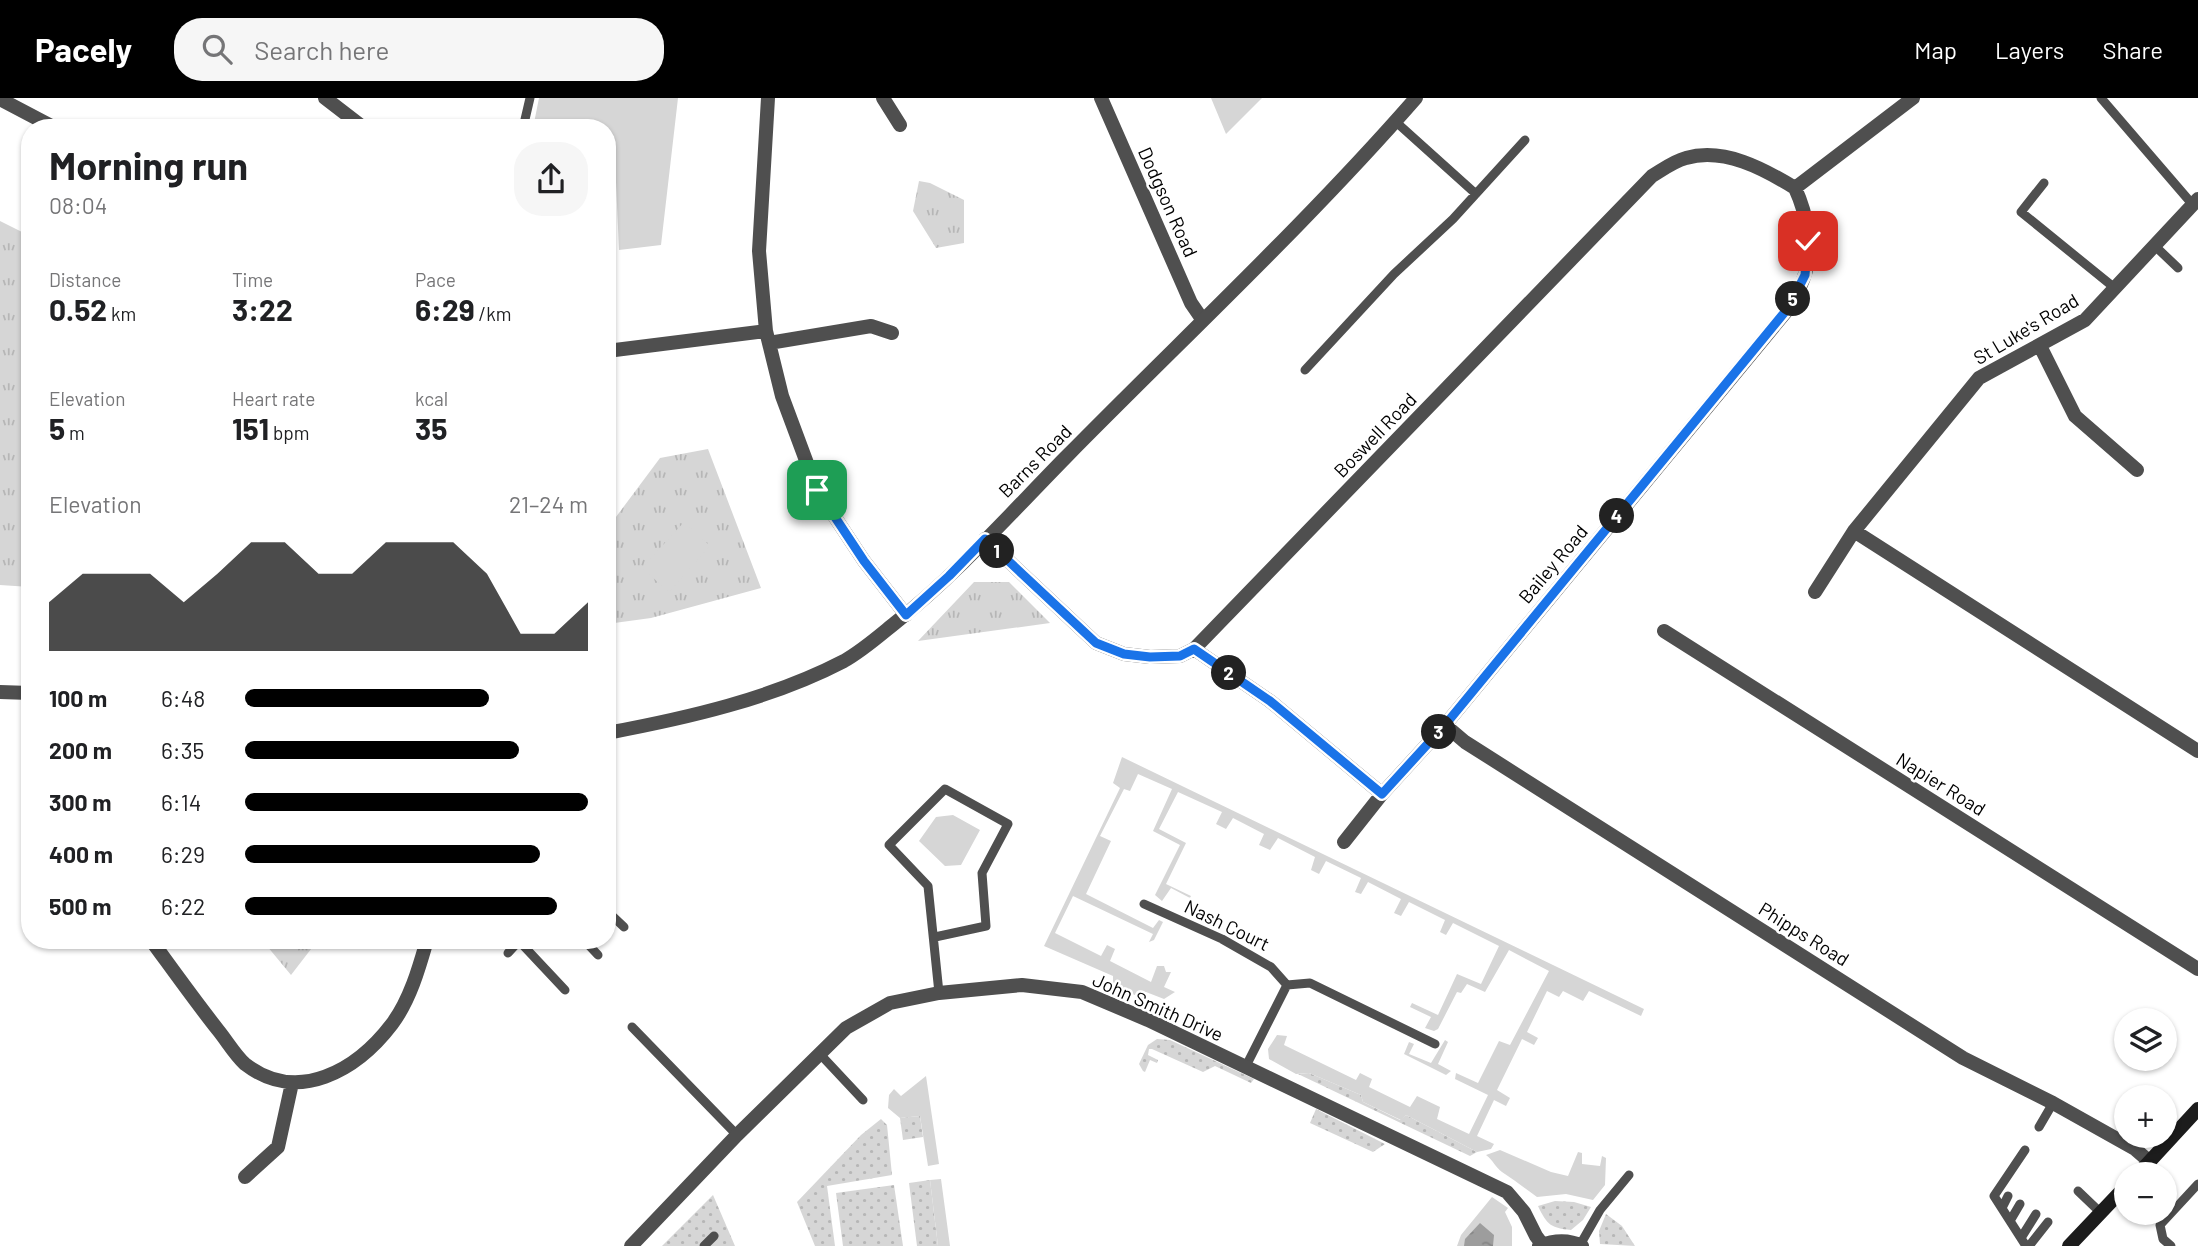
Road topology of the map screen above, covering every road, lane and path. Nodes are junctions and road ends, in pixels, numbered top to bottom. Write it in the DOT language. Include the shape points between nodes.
graph roads {
  1 [pos="326,98"];
  2 [pos="530,98"];
  3 [pos="768,98"];
  4 [pos="883,98"];
  5 [pos="1101,98"];
  6 [pos="1416,98"];
  7 [pos="1913,98"];
  8 [pos="2101,98"];
  9 [pos="0,99"];
  10 [pos="38,119"];
  11 [pos="353,119"];
  12 [pos="525,119"];
  13 [pos="1395,122"];
  14 [pos="900,124"];
  15 [pos="1525,140"];
  16 [pos="2044,183"];
  17 [pos="1795,188"];
  18 [pos="1476,194"];
  19 [pos="2195,202"];
  20 [pos="2156,247"];
  21 [pos="2178,268"];
  22 [pos="2116,289"];
  23 [pos="1202,319"];
  24 [pos="892,333"];
  25 [pos="767,337"];
  26 [pos="2039,346"];
  27 [pos="616,350"];
  28 [pos="1305,370"];
  29 [pos="2137,470"];
  30 [pos="1854,531"];
  31 [pos="985,539"];
  32 [pos="1815,592"];
  33 [pos="906,615"];
  34 [pos="1664,631"];
  35 [pos="1194,649"];
  36 [pos="0,692"];
  37 [pos="21,693"];
  38 [pos="1445,725"];
  39 [pos="616,731"];
  40 [pos="2198,751"];
  41 [pos="1382,794"];
  42 [pos="1344,842"];
  43 [pos="1144,904"];
  44 [pos="616,919"];
  45 [pos="624,927"];
  46 [pos="934,937"];
  47 [pos="158,949"];
  48 [pos="425,949"];
  49 [pos="511,949"];
  50 [pos="527,949"];
  51 [pos="592,949"];
  52 [pos="508,953"];
  53 [pos="598,955"];
  54 [pos="2198,969"];
  55 [pos="1287,985"];
  56 [pos="565,990"];
  57 [pos="939,993"];
  58 [pos="632,1027"];
  59 [pos="1435,1044"];
  60 [pos="819,1054"];
  61 [pos="1245,1068"];
  62 [pos="292,1083"];
  63 [pos="863,1100"];
  64 [pos="2053,1103"];
  65 [pos="2198,1109"];
  66 [pos="2039,1127"];
  67 [pos="737,1135"];
  68 [pos="2025,1150"];
  69 [pos="2150,1162"];
  70 [pos="1629,1175"];
  71 [pos="245,1177"];
  72 [pos="2198,1184"];
  73 [pos="2078,1191"];
  74 [pos="2008,1196"];
  75 [pos="2114,1199"];
  76 [pos="2020,1204"];
  77 [pos="2001,1208"];
  78 [pos="2101,1213"];
  79 [pos="2036,1214"];
  80 [pos="2010,1221"];
  81 [pos="2048,1222"];
  82 [pos="714,1236"];
  83 [pos="2025,1243"];
  84 [pos="1541,1245"];
  85 [pos="1581,1245"];
  86 [pos="631,1246"];
  87 [pos="704,1246"];
  88 [pos="2068,1246"];
  89 [pos="2171,1246"];
  1 -- 11 [label="street"];
  2 -- 12 [label="lane"];
  3 -- 25 [label="street" via="759,251"];
  4 -- 14 [label="street"];
  5 -- 23 [label="street, Dodgson Road"];
  6 -- 13 [label="street, Barns Road"];
  7 -- 17 [label="street"];
  8 -- 19 [label="lane"];
  9 -- 10 [label="street"];
  13 -- 18 [label="lane"];
  13 -- 23 [label="street, Barns Road" via="1329,195"];
  15 -- 18 [label="lane"];
  16 -- 22 [label="lane" via="2021,212"];
  17 -- 35 [label="street, Boswell Road" via="1771,173 1713,155 1686,158 1652,176"];
  17 -- 38 [label="street, Bailey Road" via="1803,205 1808,241 1805,275 1789,307"];
  18 -- 28 [label="lane"];
  19 -- 20 [label="street, St Luke's Road"];
  20 -- 21 [label="lane"];
  20 -- 22 [label="street, St Luke's Road"];
  22 -- 26 [label="street, St Luke's Road" via="2085,320"];
  23 -- 31 [label="street, Barns Road"];
  24 -- 25 [label="street" via="871,326"];
  25 -- 27 [label="street"];
  25 -- 33 [label="street" via="782,396 817,490"];
  26 -- 29 [label="street" via="2075,416"];
  26 -- 30 [label="street, St Luke's Road" via="1979,378"];
  30 -- 32 [label="street, St Luke's Road"];
  30 -- 40 [label="street"];
  31 -- 33 [label="street, Barns Road"];
  31 -- 35 [label="street" via="1096,643 1124,654 1150,657 1180,656"];
  33 -- 39 [label="street, Barns Road" via="846,660 791,684 675,720"];
  34 -- 54 [label="street, Napier Road"];
  35 -- 41 [label="street" via="1270,701"];
  36 -- 37 [label="street"];
  38 -- 41 [label="street, Bailey Road"];
  38 -- 64 [label="street, Phipps Road" via="1963,1058"];
  41 -- 42 [label="street, Bailey Road"];
  43 -- 55 [label="lane, Nash Court" via="1222,939 1271,967"];
  44 -- 45 [label="lane"];
  46 -- 46 [label="lane" via="928,886 889,845 945,789 1008,824 982,873 986,926"];
  46 -- 57 [label="lane"];
  47 -- 62 [label="street" via="243,1062 264,1077"];
  48 -- 62 [label="street" via="418,974 392,1023 356,1062 323,1079"];
  49 -- 52 [label="lane"];
  50 -- 56 [label="lane"];
  51 -- 53 [label="lane"];
  55 -- 59 [label="lane" via="1310,983"];
  55 -- 61 [label="lane"];
  57 -- 60 [label="street, John Smith Drive" via="890,1003 846,1028"];
  57 -- 61 [label="street, John Smith Drive" via="1022,985 1082,992"];
  58 -- 67 [label="lane"];
  60 -- 63 [label="lane"];
  60 -- 67 [label="street, John Smith Drive"];
  61 -- 84 [label="street, John Smith Drive" via="1507,1192 1524,1212"];
  62 -- 71 [label="street" via="278,1147"];
  64 -- 66 [label="lane"];
  64 -- 69 [label="street, Phipps Road" via="2136,1149"];
  65 -- 69 [label="main road"];
  67 -- 86 [label="street, John Smith Drive"];
  68 -- 77 [label="lane" via="1994,1196"];
  70 -- 85 [label="lane" via="1600,1210"];
  72 -- 89 [label="lane" via="2160,1225 2163,1239"];
  73 -- 78 [label="lane"];
  74 -- 77 [label="lane"];
  75 -- 78 [label="main road"];
  76 -- 80 [label="lane"];
  77 -- 80 [label="lane"];
  78 -- 88 [label="main road"];
  79 -- 83 [label="lane"];
  80 -- 83 [label="lane"];
  81 -- 83 [label="lane"];
  82 -- 87 [label="lane"];
  84 -- 85 [label="street, John Smith Drive" via="1562,1241"];
}
